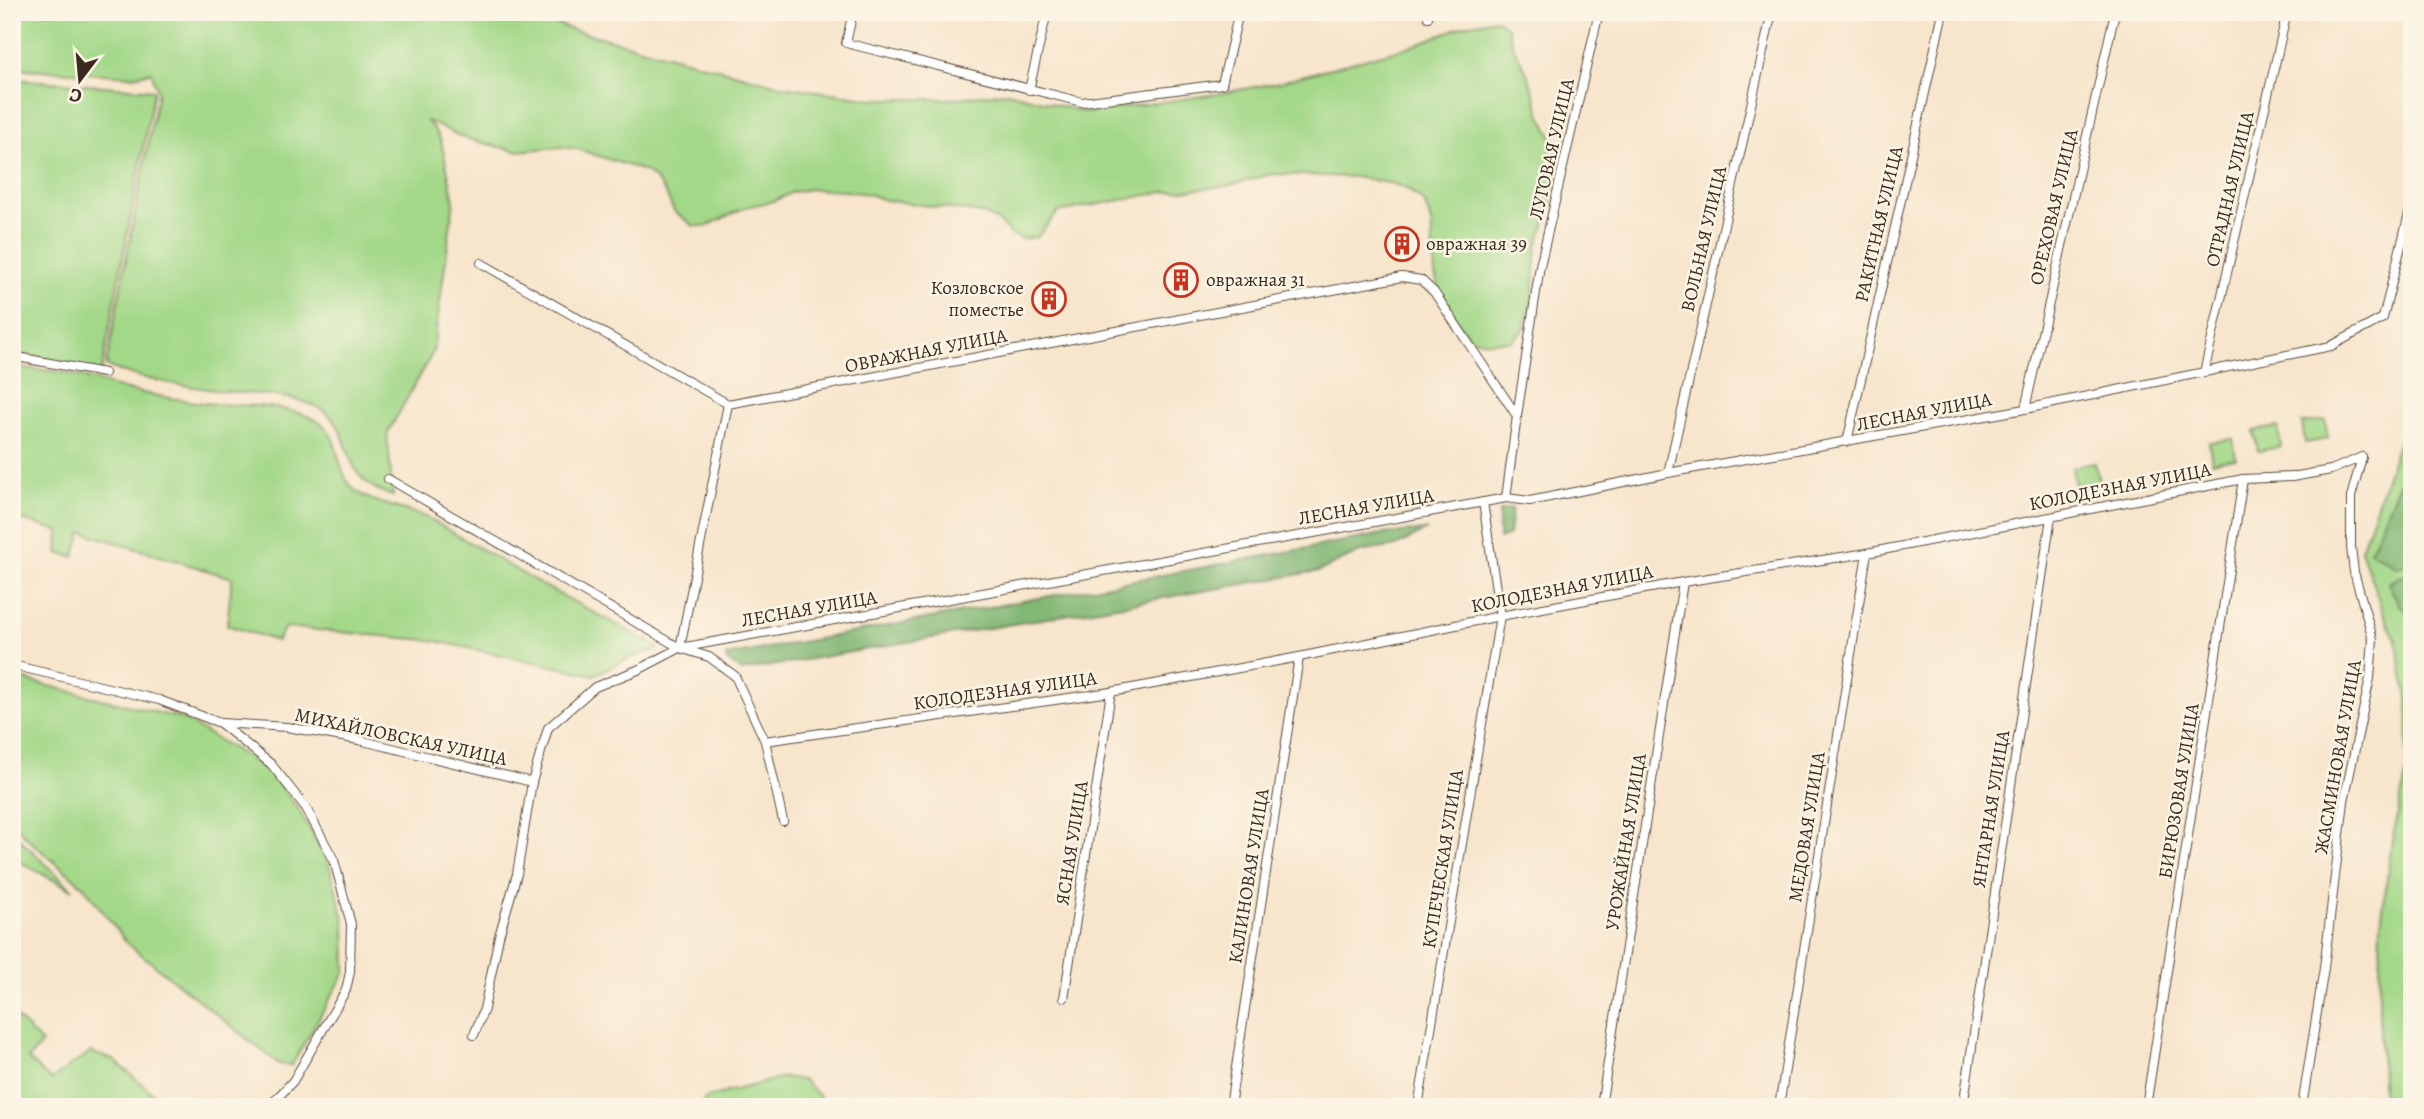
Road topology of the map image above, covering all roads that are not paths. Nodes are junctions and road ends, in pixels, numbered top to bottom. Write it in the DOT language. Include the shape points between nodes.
graph roads {
  1 [pos="853,12"];
  2 [pos="1047,12"];
  3 [pos="1239,12"];
  4 [pos="1599,12"];
  5 [pos="1772,12"];
  6 [pos="1943,12"];
  7 [pos="2115,12"];
  8 [pos="2287,12"];
  9 [pos="1029,90"];
  10 [pos="2412,202"];
  11 [pos="481,263"];
  12 [pos="12,356"];
  13 [pos="104,373"];
  14 [pos="2204,373"];
  15 [pos="728,404"];
  16 [pos="2025,409"];
  17 [pos="1517,416"];
  18 [pos="1847,442"];
  19 [pos="2362,457"];
  20 [pos="1668,473"];
  21 [pos="388,479"];
  22 [pos="2242,479"];
  23 [pos="1506,498"];
  24 [pos="1483,502"];
  25 [pos="2051,517"];
  26 [pos="1867,553"];
  27 [pos="1683,582"];
  28 [pos="1500,616"];
  29 [pos="680,648"];
  30 [pos="1299,657"];
  31 [pos="12,665"];
  32 [pos="1111,692"];
  33 [pos="220,723"];
  34 [pos="765,741"];
  35 [pos="532,782"];
  36 [pos="783,821"];
  37 [pos="1065,999"];
  38 [pos="474,1035"];
  39 [pos="1231,1100"];
  40 [pos="270,1107"];
  41 [pos="1418,1107"];
  42 [pos="1601,1107"];
  43 [pos="1779,1107"];
  44 [pos="1963,1107"];
  45 [pos="2146,1107"];
  46 [pos="2302,1107"];
  1 -- 9 [label="street" via="846,43"];
  2 -- 9 [label="street"];
  3 -- 9 [label="street" via="1222,84 1082,102"];
  4 -- 17 [label="street, ЛУГОВАЯ УЛИЦА" via="1540,267"];
  5 -- 20 [label="street, ВОЛЬНАЯ УЛИЦА"];
  6 -- 18 [label="street, РАКИТНАЯ УЛИЦА"];
  7 -- 16 [label="street, ОРЕХОВАЯ УЛИЦА"];
  8 -- 14 [label="street, ОТРАДНАЯ УЛИЦА"];
  10 -- 14 [label="street, ЛЕСНАЯ УЛИЦА" via="2383,318 2331,346"];
  11 -- 15 [label="street"];
  12 -- 13 [label="street"];
  14 -- 16 [label="street, ЛЕСНАЯ УЛИЦА"];
  15 -- 17 [label="street, ОВРАЖНАЯ УЛИЦА" via="1402,277 1420,280 1434,292"];
  15 -- 29 [label="street"];
  16 -- 18 [label="street, ЛЕСНАЯ УЛИЦА"];
  17 -- 23 [label="street"];
  18 -- 20 [label="street, ЛЕСНАЯ УЛИЦА"];
  19 -- 22 [label="street, КОЛОДЕЗНАЯ УЛИЦА" via="2331,470"];
  19 -- 46 [label="street, ЖАСМИНОВАЯ УЛИЦА" via="2351,496 2351,547 2373,639 2370,678 2344,801"];
  20 -- 23 [label="street, ЛЕСНАЯ УЛИЦА" via="1530,501"];
  21 -- 29 [label="street"];
  22 -- 25 [label="street, КОЛОДЕЗНАЯ УЛИЦА"];
  22 -- 45 [label="street, БИРЮЗОВАЯ УЛИЦА"];
  23 -- 24 [label="street, ЛЕСНАЯ УЛИЦА"];
  24 -- 28 [label="street, КУПЕЧЕСКАЯ УЛИЦА"];
  24 -- 29 [label="street, ЛЕСНАЯ УЛИЦА"];
  25 -- 26 [label="street, КОЛОДЕЗНАЯ УЛИЦА"];
  25 -- 44 [label="street, ЯНТАРНАЯ УЛИЦА"];
  26 -- 27 [label="street, КОЛОДЕЗНАЯ УЛИЦА"];
  26 -- 43 [label="street, МЕДОВАЯ УЛИЦА"];
  27 -- 28 [label="street, КОЛОДЕЗНАЯ УЛИЦА"];
  27 -- 42 [label="street, УРОЖАЙНАЯ УЛИЦА"];
  28 -- 30 [label="street, КОЛОДЕЗНАЯ УЛИЦА"];
  28 -- 41 [label="street, КУПЕЧЕСКАЯ УЛИЦА"];
  29 -- 34 [label="street" via="709,657 736,676"];
  29 -- 35 [label="street" via="595,687 548,728"];
  30 -- 32 [label="street, КОЛОДЕЗНАЯ УЛИЦА"];
  30 -- 39 [label="street, КАЛИНОВАЯ УЛИЦА"];
  31 -- 33 [label="street, МИХАЙЛОВСКАЯ УЛИЦА" via="159,700"];
  32 -- 34 [label="street, КОЛОДЕЗНАЯ УЛИЦА"];
  32 -- 37 [label="street, ЯСНАЯ УЛИЦА"];
  33 -- 35 [label="street, МИХАЙЛОВСКАЯ УЛИЦА" via="287,727 347,738"];
  33 -- 40 [label="street, МИХАЙЛОВСКАЯ УЛИЦА" via="271,764 306,808 334,860 351,924 351,972 346,990 293,1081"];
  34 -- 36 [label="street"];
  35 -- 38 [label="street" via="517,874"];
}
